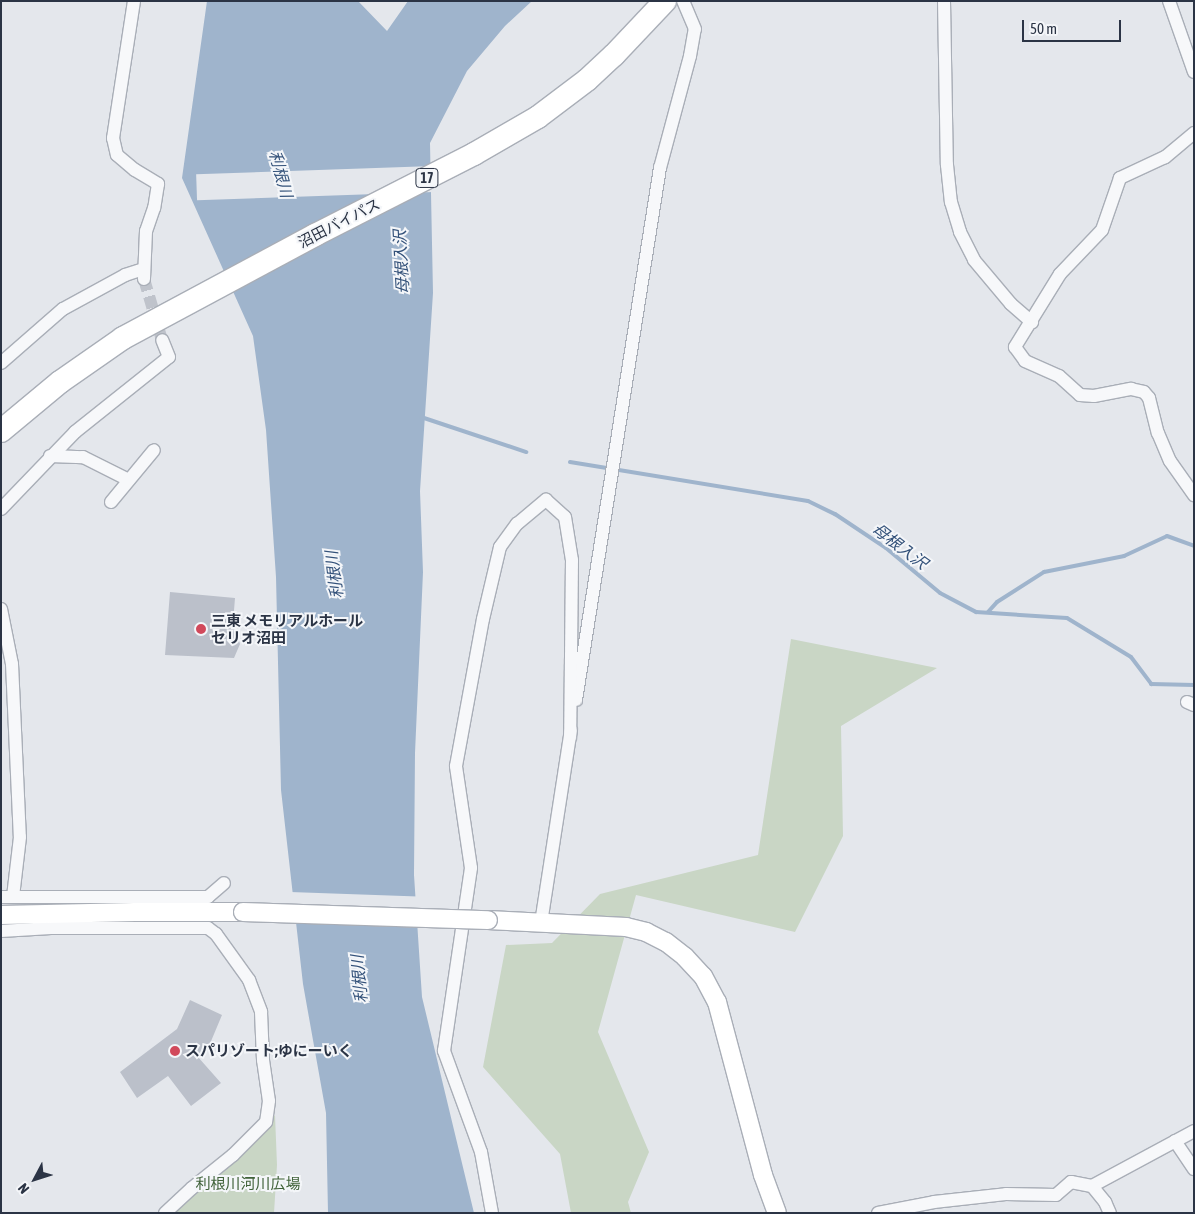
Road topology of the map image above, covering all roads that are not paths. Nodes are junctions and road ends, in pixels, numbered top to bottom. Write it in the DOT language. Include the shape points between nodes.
graph roads {
  1 [pos="134,1"];
  2 [pos="665,1"];
  3 [pos="683,1"];
  4 [pos="944,1"];
  5 [pos="1169,1"];
  6 [pos="1194,72"];
  7 [pos="1194,133"];
  8 [pos="1032,322"];
  9 [pos="162,340"];
  10 [pos="1,362"];
  11 [pos="1,431"];
  12 [pos="154,450"];
  13 [pos="50,456"];
  14 [pos="129,480"];
  15 [pos="1194,495"];
  16 [pos="111,502"];
  17 [pos="1,509"];
  18 [pos="1,609"];
  19 [pos="7,665"];
  20 [pos="570,737"];
  21 [pos="224,883"];
  22 [pos="7,897"];
  23 [pos="1,915"];
  24 [pos="541,923"];
  25 [pos="1,931"];
  26 [pos="1194,1131"];
  27 [pos="1175,1141"];
  28 [pos="1194,1168"];
  29 [pos="1092,1186"];
  30 [pos="772,1211"];
  31 [pos="165,1213"];
  32 [pos="492,1213"];
  33 [pos="878,1213"];
  34 [pos="1110,1213"];
  1 -- 10 [label="street" via="113,138 117,155 158,184 146,231 144,274 125,275 64,309"];
  2 -- 11 [label="highway, 沼田バイパス / 17" via="587,80 531,121 474,154 162,316 91,359"];
  3 -- 20 [label="street" via="695,29 660,168"];
  4 -- 8 [label="street" via="951,202 960,232 974,260 1011,304"];
  5 -- 6 [label="street"];
  7 -- 8 [label="street" via="1165,157 1120,178 1102,230 1060,274"];
  8 -- 15 [label="street" via="1015,347 1025,361 1059,376 1080,395 1094,396 1131,389 1144,392 1149,398 1158,433 1170,461"];
  9 -- 13 [label="street" via="169,357"];
  12 -- 14 [label="street"];
  13 -- 14 [label="street" via="83,457"];
  13 -- 17 [label="street"];
  14 -- 16 [label="street"];
  18 -- 19 [label="street"];
  19 -- 22 [label="street" via="20,837"];
  20 -- 24 [label="street"];
  20 -- 32 [label="street" via="572,560 565,517 546,500 516,524 500,547 482,619 456,766 471,868 444,1051 481,1152"];
  21 -- 22 [label="street" via="208,900"];
  23 -- 24 [label="street, bridge" via="243,912"];
  24 -- 30 [label="street" via="626,927 646,932 666,942 704,976 724,1022"];
  25 -- 31 [label="street" via="208,928 216,934 249,980 261,1012 269,1101 266,1122 234,1155"];
  26 -- 27 [label="street"];
  27 -- 28 [label="street"];
  27 -- 29 [label="street"];
  29 -- 33 [label="street" via="1071,1182 1056,1195 997,1195 934,1202"];
  29 -- 34 [label="street"];
}
